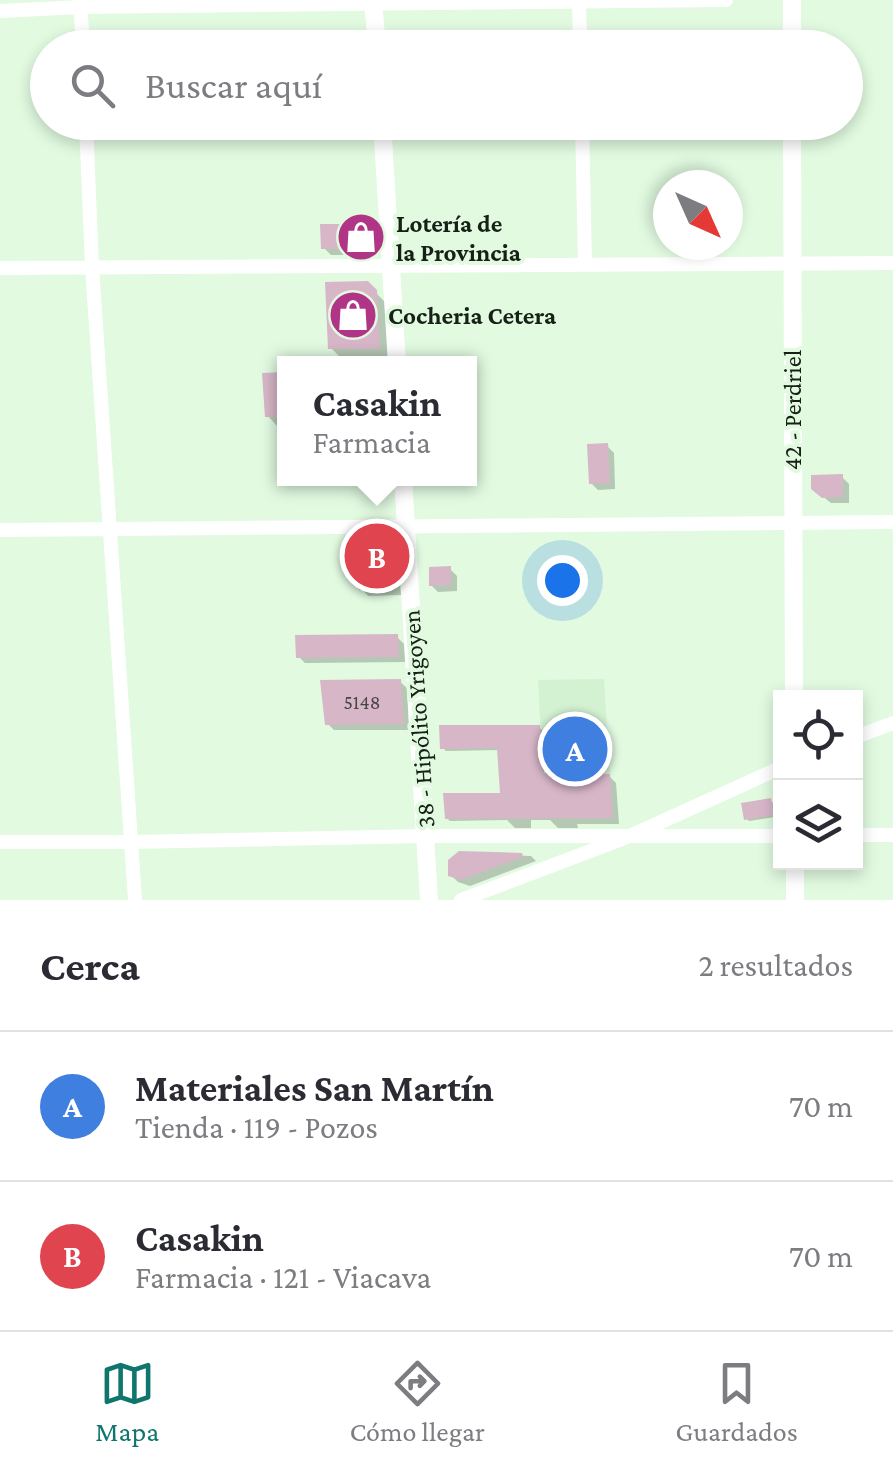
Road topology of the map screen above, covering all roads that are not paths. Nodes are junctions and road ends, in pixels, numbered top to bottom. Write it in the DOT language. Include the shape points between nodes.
graph roads {
  1 [pos="726,0"];
  2 [pos="792,0"];
  3 [pos="579,1"];
  4 [pos="374,2"];
  5 [pos="80,4"];
  6 [pos="0,11"];
  7 [pos="81,30"];
  8 [pos="376,30"];
  9 [pos="580,30"];
  10 [pos="792,30"];
  11 [pos="87,140"];
  12 [pos="383,140"];
  13 [pos="582,140"];
  14 [pos="792,140"];
  15 [pos="585,263"];
  16 [pos="792,263"];
  17 [pos="893,263"];
  18 [pos="391,264"];
  19 [pos="92,267"];
  20 [pos="0,268"];
  21 [pos="397,356"];
  22 [pos="404,486"];
  23 [pos="792,522"];
  24 [pos="893,522"];
  25 [pos="406,525"];
  26 [pos="110,527"];
  27 [pos="0,530"];
  28 [pos="794,690"];
  29 [pos="893,722"];
  30 [pos="863,734"];
  31 [pos="773,771"];
  32 [pos="863,835"];
  33 [pos="893,835"];
  34 [pos="425,836"];
  35 [pos="630,836"];
  36 [pos="773,836"];
  37 [pos="0,842"];
  38 [pos="131,842"];
  39 [pos="795,870"];
  40 [pos="135,900"];
  41 [pos="429,900"];
  42 [pos="461,900"];
  43 [pos="796,900"];
  1 -- 3 [label="street"];
  2 -- 10 [label="street"];
  3 -- 4 [label="street"];
  3 -- 9 [label="street"];
  4 -- 5 [label="street"];
  4 -- 8 [label="street"];
  5 -- 6 [label="street"];
  5 -- 7 [label="street"];
  11 -- 19 [label="street"];
  12 -- 18 [label="street"];
  13 -- 15 [label="street"];
  14 -- 16 [label="street, 42 - Perdriel"];
  15 -- 16 [label="street"];
  15 -- 18 [label="street"];
  16 -- 17 [label="street"];
  16 -- 23 [label="street, 42 - Perdriel"];
  18 -- 19 [label="street"];
  18 -- 21 [label="street"];
  19 -- 20 [label="street"];
  19 -- 26 [label="street"];
  22 -- 25 [label="street, 38 - Hipólito Yrigoyen"];
  23 -- 24 [label="street"];
  23 -- 25 [label="street"];
  23 -- 28 [label="street, 42 - Perdriel"];
  25 -- 26 [label="street"];
  25 -- 34 [label="street, 38 - Hipólito Yrigoyen"];
  26 -- 27 [label="street"];
  26 -- 38 [label="street"];
  29 -- 30 [label="street"];
  31 -- 35 [label="street"];
  32 -- 33 [label="street"];
  34 -- 35 [label="street"];
  34 -- 38 [label="street"];
  34 -- 41 [label="street, 38 - Hipólito Yrigoyen"];
  35 -- 36 [label="street"];
  35 -- 42 [label="street"];
  37 -- 38 [label="street"];
  38 -- 40 [label="street"];
  39 -- 43 [label="street"];
}
